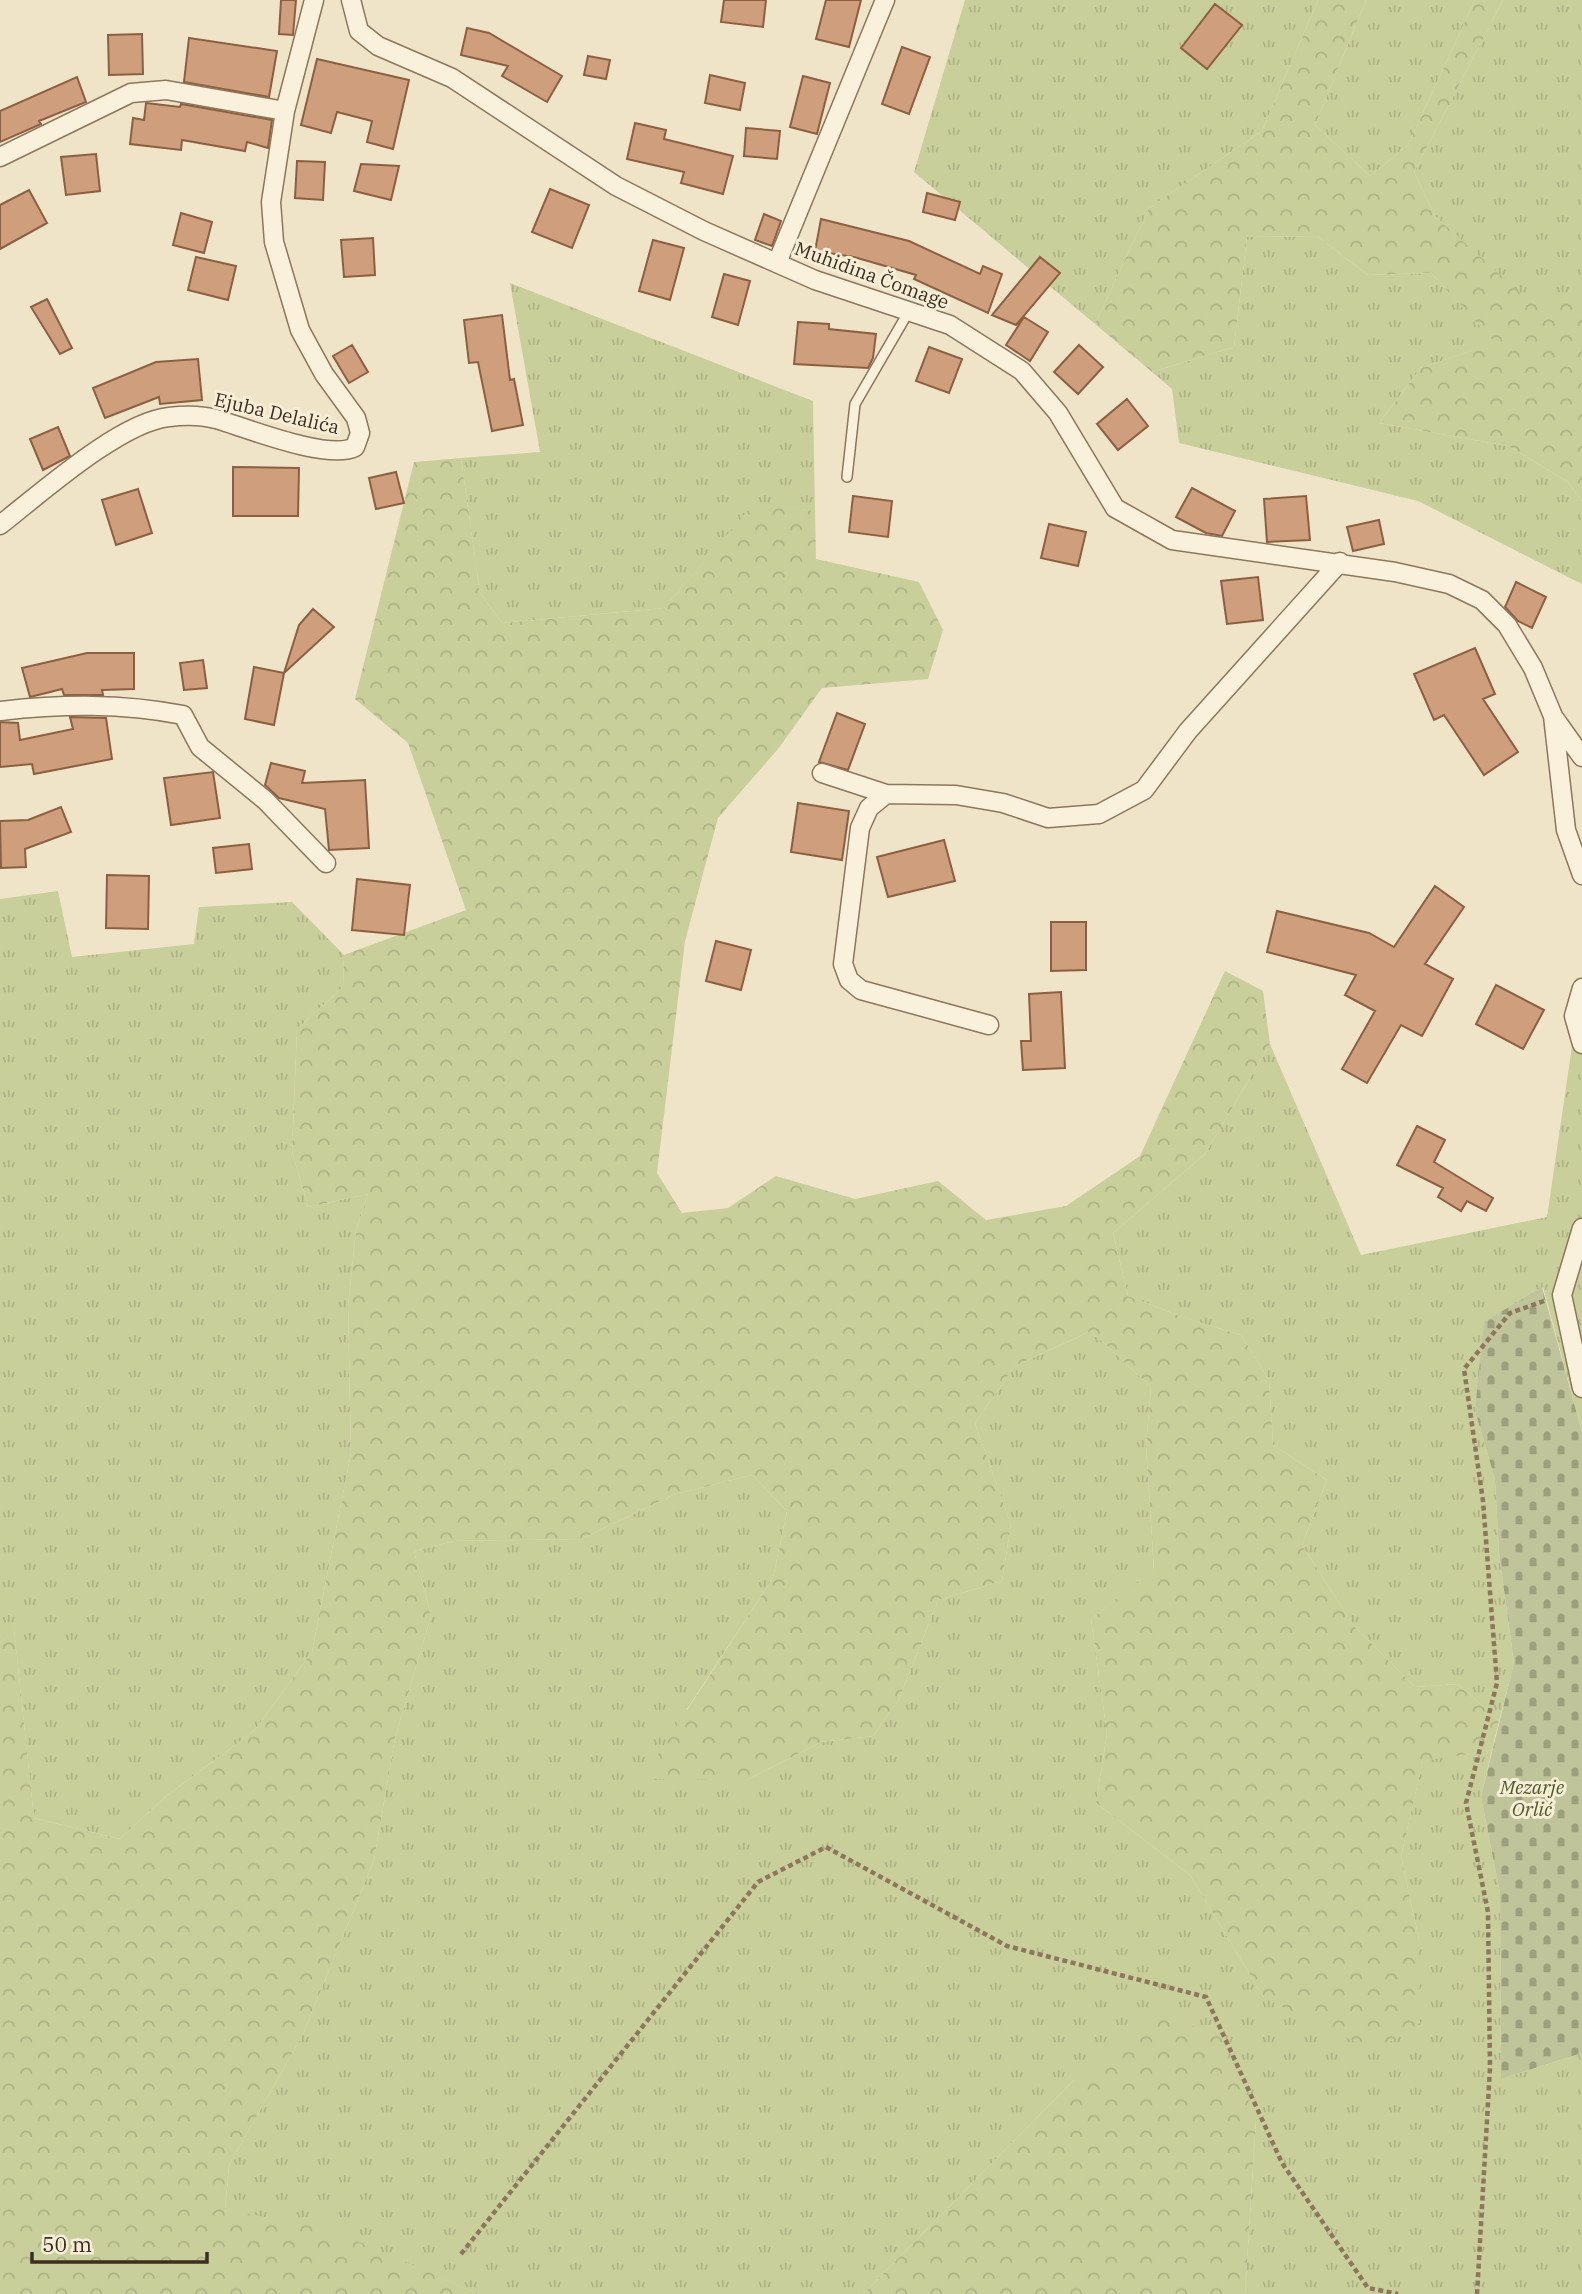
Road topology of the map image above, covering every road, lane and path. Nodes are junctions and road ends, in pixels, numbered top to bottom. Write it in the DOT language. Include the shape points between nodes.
graph roads {
  1 [pos="314,0"];
  2 [pos="351,0"];
  3 [pos="885,0"];
  4 [pos="285,111"];
  5 [pos="0,157"];
  6 [pos="777,263"];
  7 [pos="909,312"];
  8 [pos="847,477"];
  9 [pos="0,525"];
  10 [pos="1340,562"];
  11 [pos="0,711"];
  12 [pos="1553,716"];
  13 [pos="1582,757"];
  14 [pos="822,773"];
  15 [pos="886,794"];
  16 [pos="326,863"];
  17 [pos="1582,875"];
  18 [pos="1582,988"];
  19 [pos="989,1025"];
  20 [pos="1582,1044"];
  21 [pos="1582,1228"];
  22 [pos="1562,1295"];
  23 [pos="1582,1388"];
  24 [pos="461,2254"];
  25 [pos="1398,2294"];
  26 [pos="1477,2294"];
  1 -- 4 [label="street, Ejuba Delalića"];
  2 -- 6 [label="street, Muhidina Čomage" via="359,31 378,46 452,78 616,186"];
  3 -- 6 [label="street"];
  4 -- 5 [label="street" via="166,90 131,93"];
  4 -- 9 [label="street, Ejuba Delalića" via="271,202 274,242 300,330 356,418 360,433 355,447 330,450 215,419 165,417 109,441"];
  6 -- 7 [label="street, Muhidina Čomage"];
  7 -- 8 [label="lane" via="855,404"];
  7 -- 10 [label="street, Muhidina Čomage" via="950,325 1022,370 1058,413 1115,508 1172,540"];
  10 -- 12 [label="street, Muhidina Čomage" via="1449,584 1482,600 1507,625 1533,668"];
  10 -- 15 [label="street" via="1188,732 1144,790 1099,814 1048,818 956,794"];
  11 -- 16 [label="street" via="71,703 183,715 200,747 265,800"];
  12 -- 13 [label="street"];
  12 -- 17 [label="street, Muhidina Čomage" via="1566,830"];
  14 -- 15 [label="street"];
  15 -- 19 [label="street" via="869,808 860,828 843,964 849,980 861,990"];
  18 -- 20 [label="street" via="1574,1016"];
  21 -- 22 [label="street"];
  22 -- 23 [label="street"];
  22 -- 26 [label="path" via="1510,1313 1464,1369 1483,1501 1497,1683 1466,1803 1488,1912 1490,2068"];
  24 -- 25 [label="path" via="758,1882 825,1847 1007,1946 1206,1997 1282,2163 1368,2288"];
}
